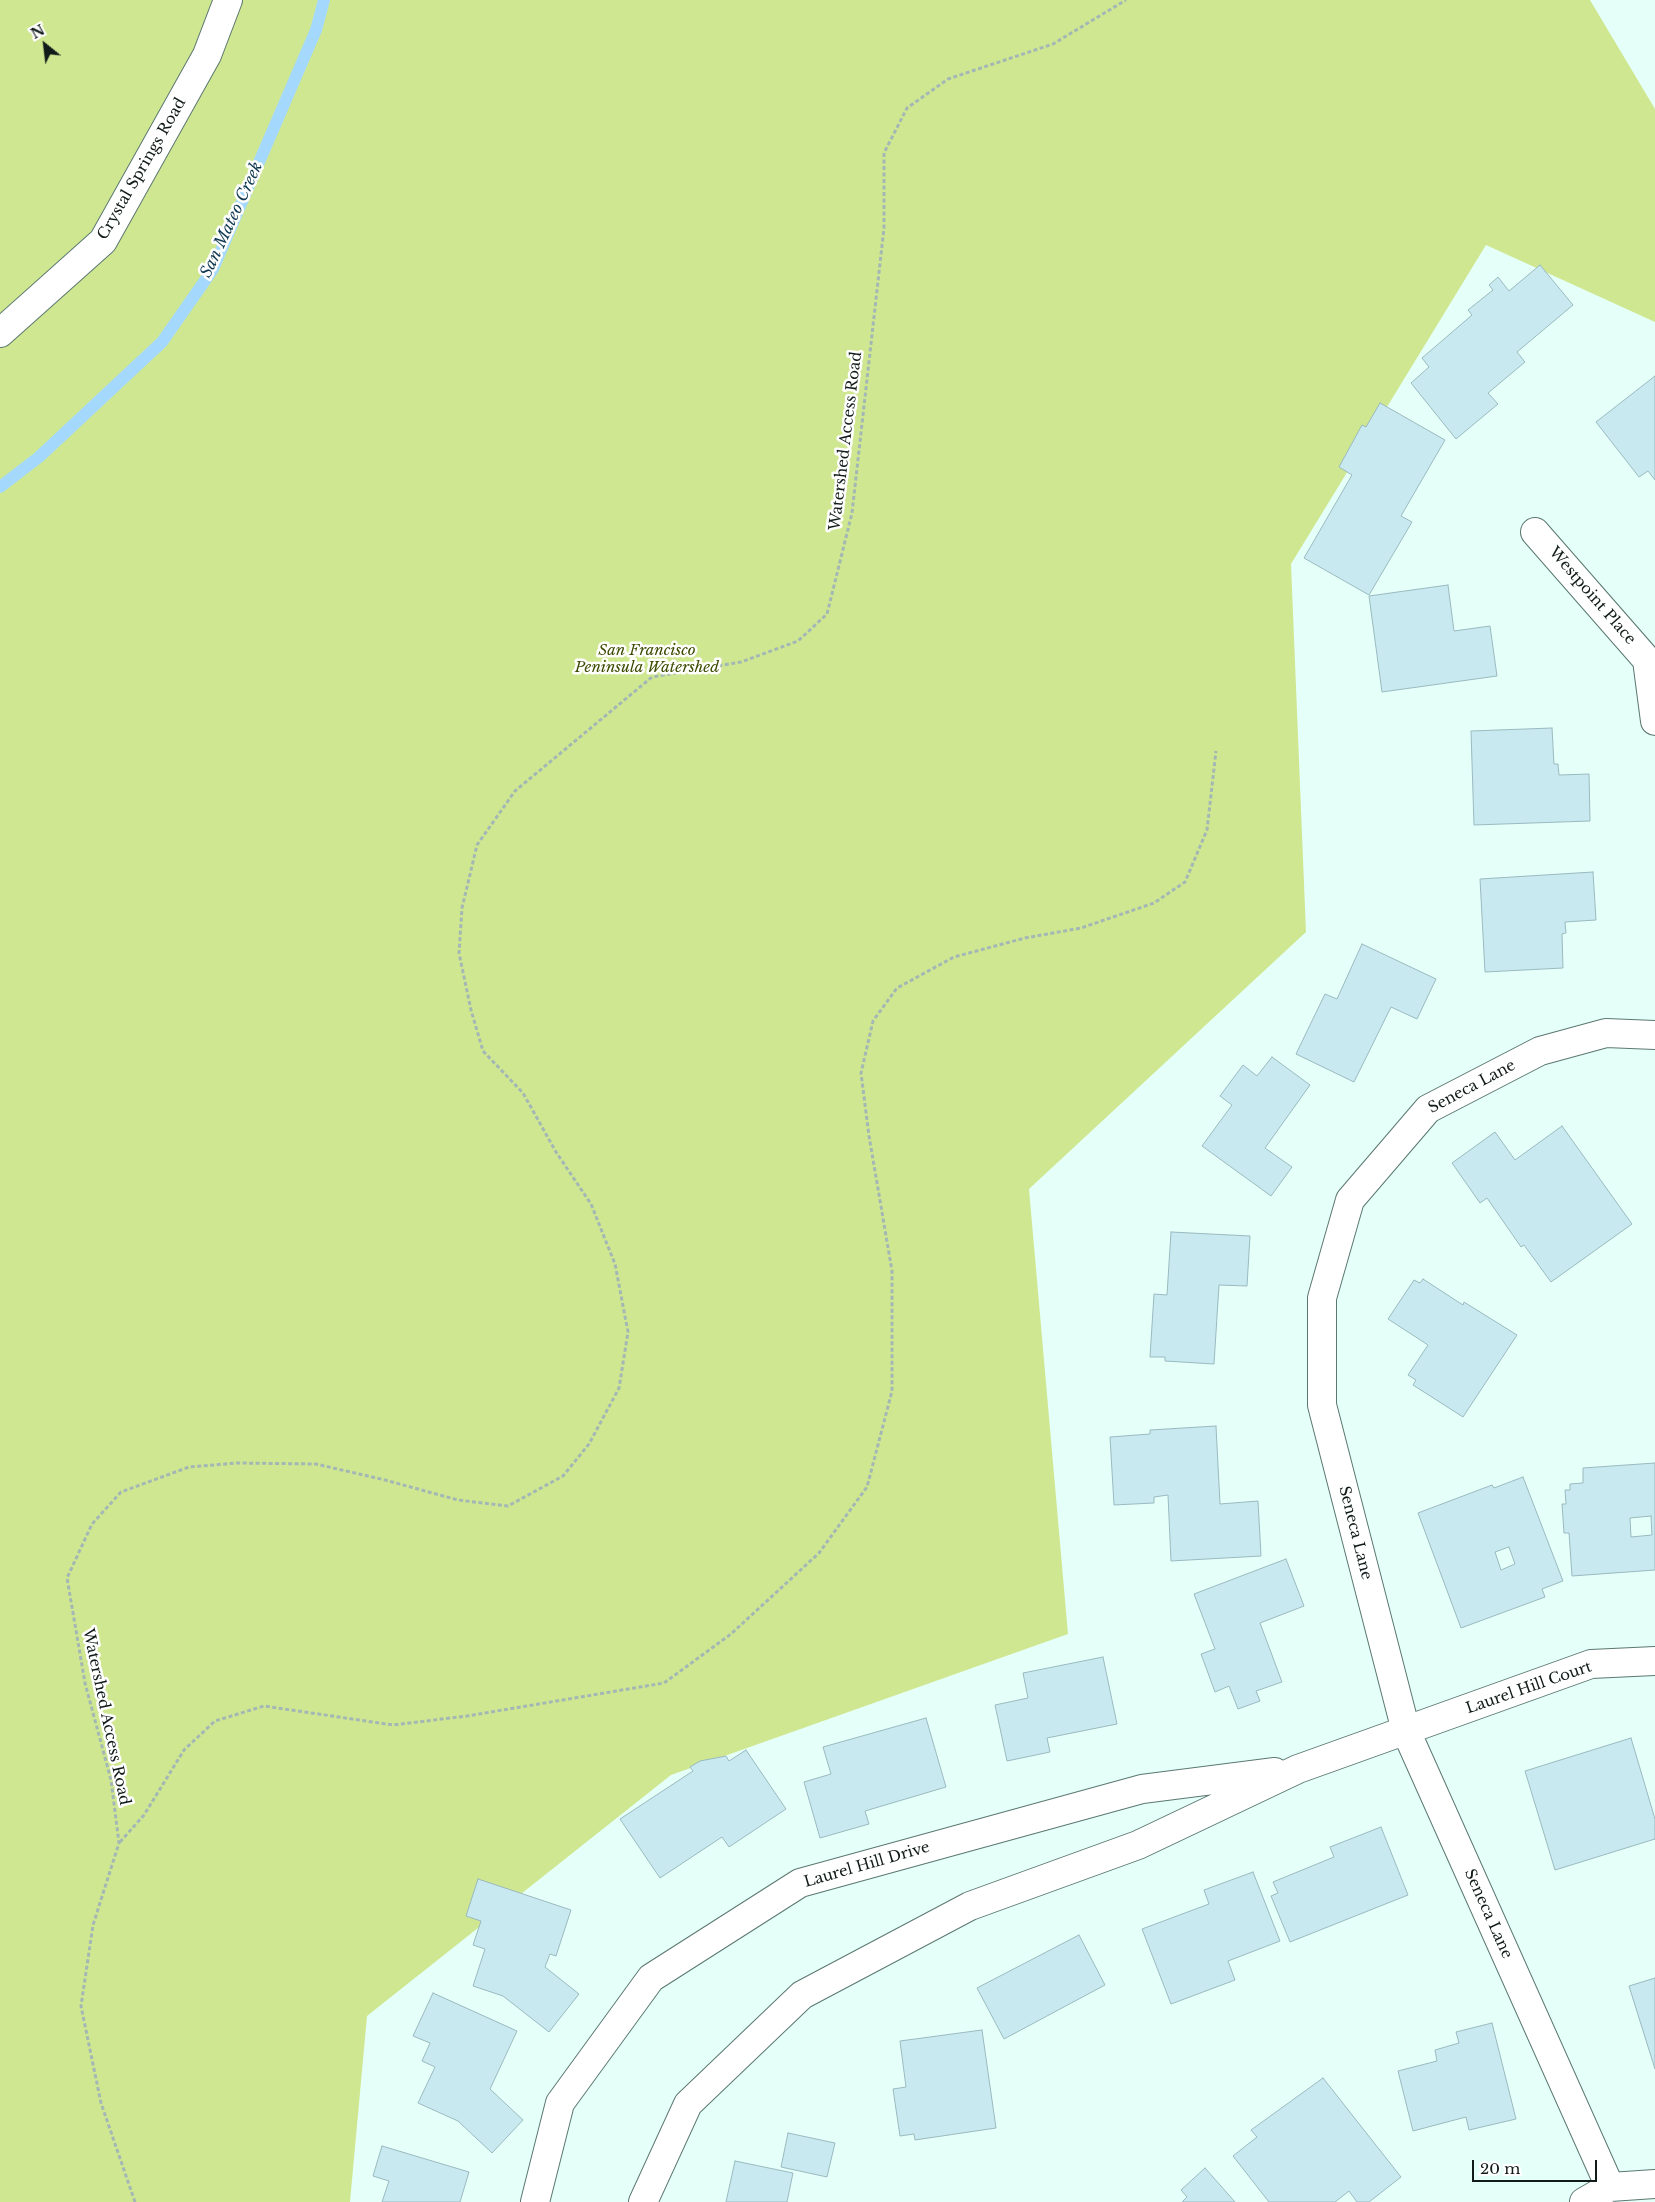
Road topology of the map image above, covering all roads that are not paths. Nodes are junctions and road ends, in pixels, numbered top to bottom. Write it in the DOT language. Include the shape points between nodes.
graph roads {
  1 [pos="228,0"];
  2 [pos="0,333"];
  3 [pos="1535,532"];
  4 [pos="1655,721"];
  5 [pos="1655,1035"];
  6 [pos="1655,1660"];
  7 [pos="1406,1731"];
  8 [pos="1298,1769"];
  9 [pos="1655,2184"];
  10 [pos="1610,2187"];
  11 [pos="536,2202"];
  12 [pos="643,2202"];
  13 [pos="1584,2202"];
  1 -- 2 [label="street, Crystal Springs Road" via="207,55 103,241"];
  3 -- 4 [label="street, Westpoint Place" via="1647,660"];
  5 -- 7 [label="street, Seneca Lane" via="1606,1033 1540,1051 1428,1108 1350,1200 1322,1298 1322,1405"];
  6 -- 7 [label="street, Laurel Hill Court" via="1592,1664"];
  7 -- 8 [label="street, Laurel Hill Drive"];
  7 -- 10 [label="street, Seneca Lane"];
  8 -- 11 [label="street, Laurel Hill Drive" via="1142,1789 800,1883 651,1978 560,2103"];
  8 -- 12 [label="street, Laurel Hill Drive" via="1138,1845 970,1906 802,1995 688,2104"];
  9 -- 10 [label="street"];
  10 -- 13 [label="street"];
}
